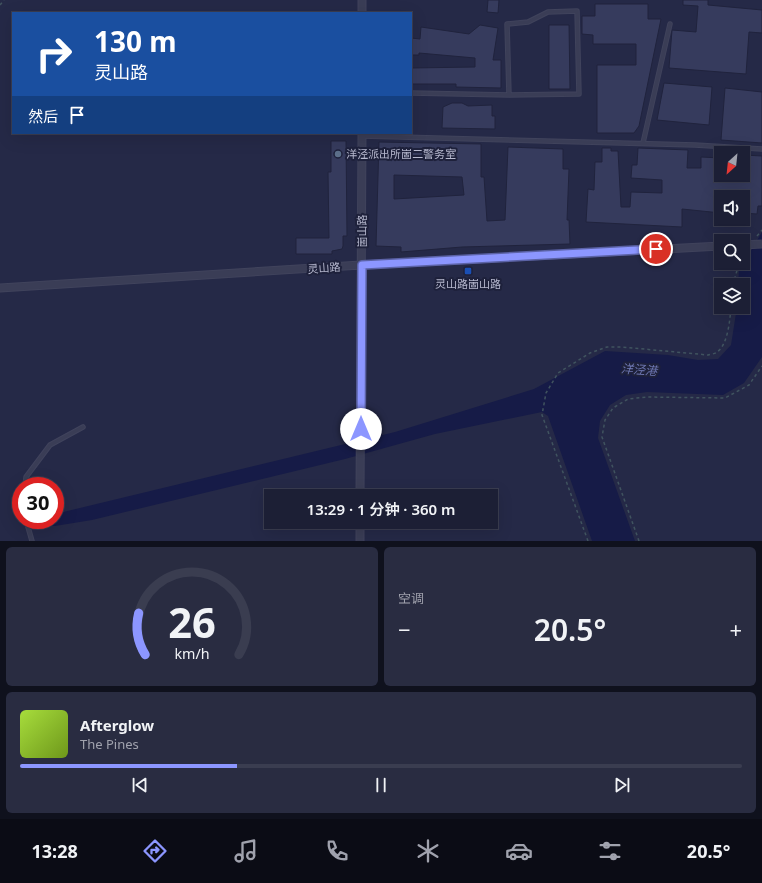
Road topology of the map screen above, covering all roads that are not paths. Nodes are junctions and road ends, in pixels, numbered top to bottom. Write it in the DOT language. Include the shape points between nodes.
graph roads {
  1 [pos="362,0"];
  2 [pos="362,12"];
  3 [pos="670,24"];
  4 [pos="412,93"];
  5 [pos="509,96"];
  6 [pos="362,134"];
  7 [pos="643,144"];
  8 [pos="762,149"];
  9 [pos="762,244"];
  10 [pos="750,245"];
  11 [pos="714,246"];
  12 [pos="362,265"];
  13 [pos="0,288"];
  14 [pos="83,426"];
  15 [pos="26,477"];
  16 [pos="360,489"];
  17 [pos="29,529"];
  18 [pos="360,529"];
  19 [pos="32,541"];
  20 [pos="360,541"];
  1 -- 2 [label="street"];
  3 -- 7 [label="lane"];
  4 -- 5 [label="lane"];
  5 -- 5 [label="lane" via="579,94 577,11 548,12 528,22 507,24"];
  6 -- 7 [label="lane"];
  6 -- 12 [label="street, 崮山路"];
  7 -- 8 [label="lane"];
  9 -- 10 [label="street, bridge"];
  11 -- 12 [label="street, 灵山路"];
  12 -- 13 [label="street, 灵山路"];
  12 -- 16 [label="street, 崮山路"];
  14 -- 15 [label="lane" via="50,445"];
  17 -- 19 [label="lane"];
  18 -- 20 [label="street"];
}
